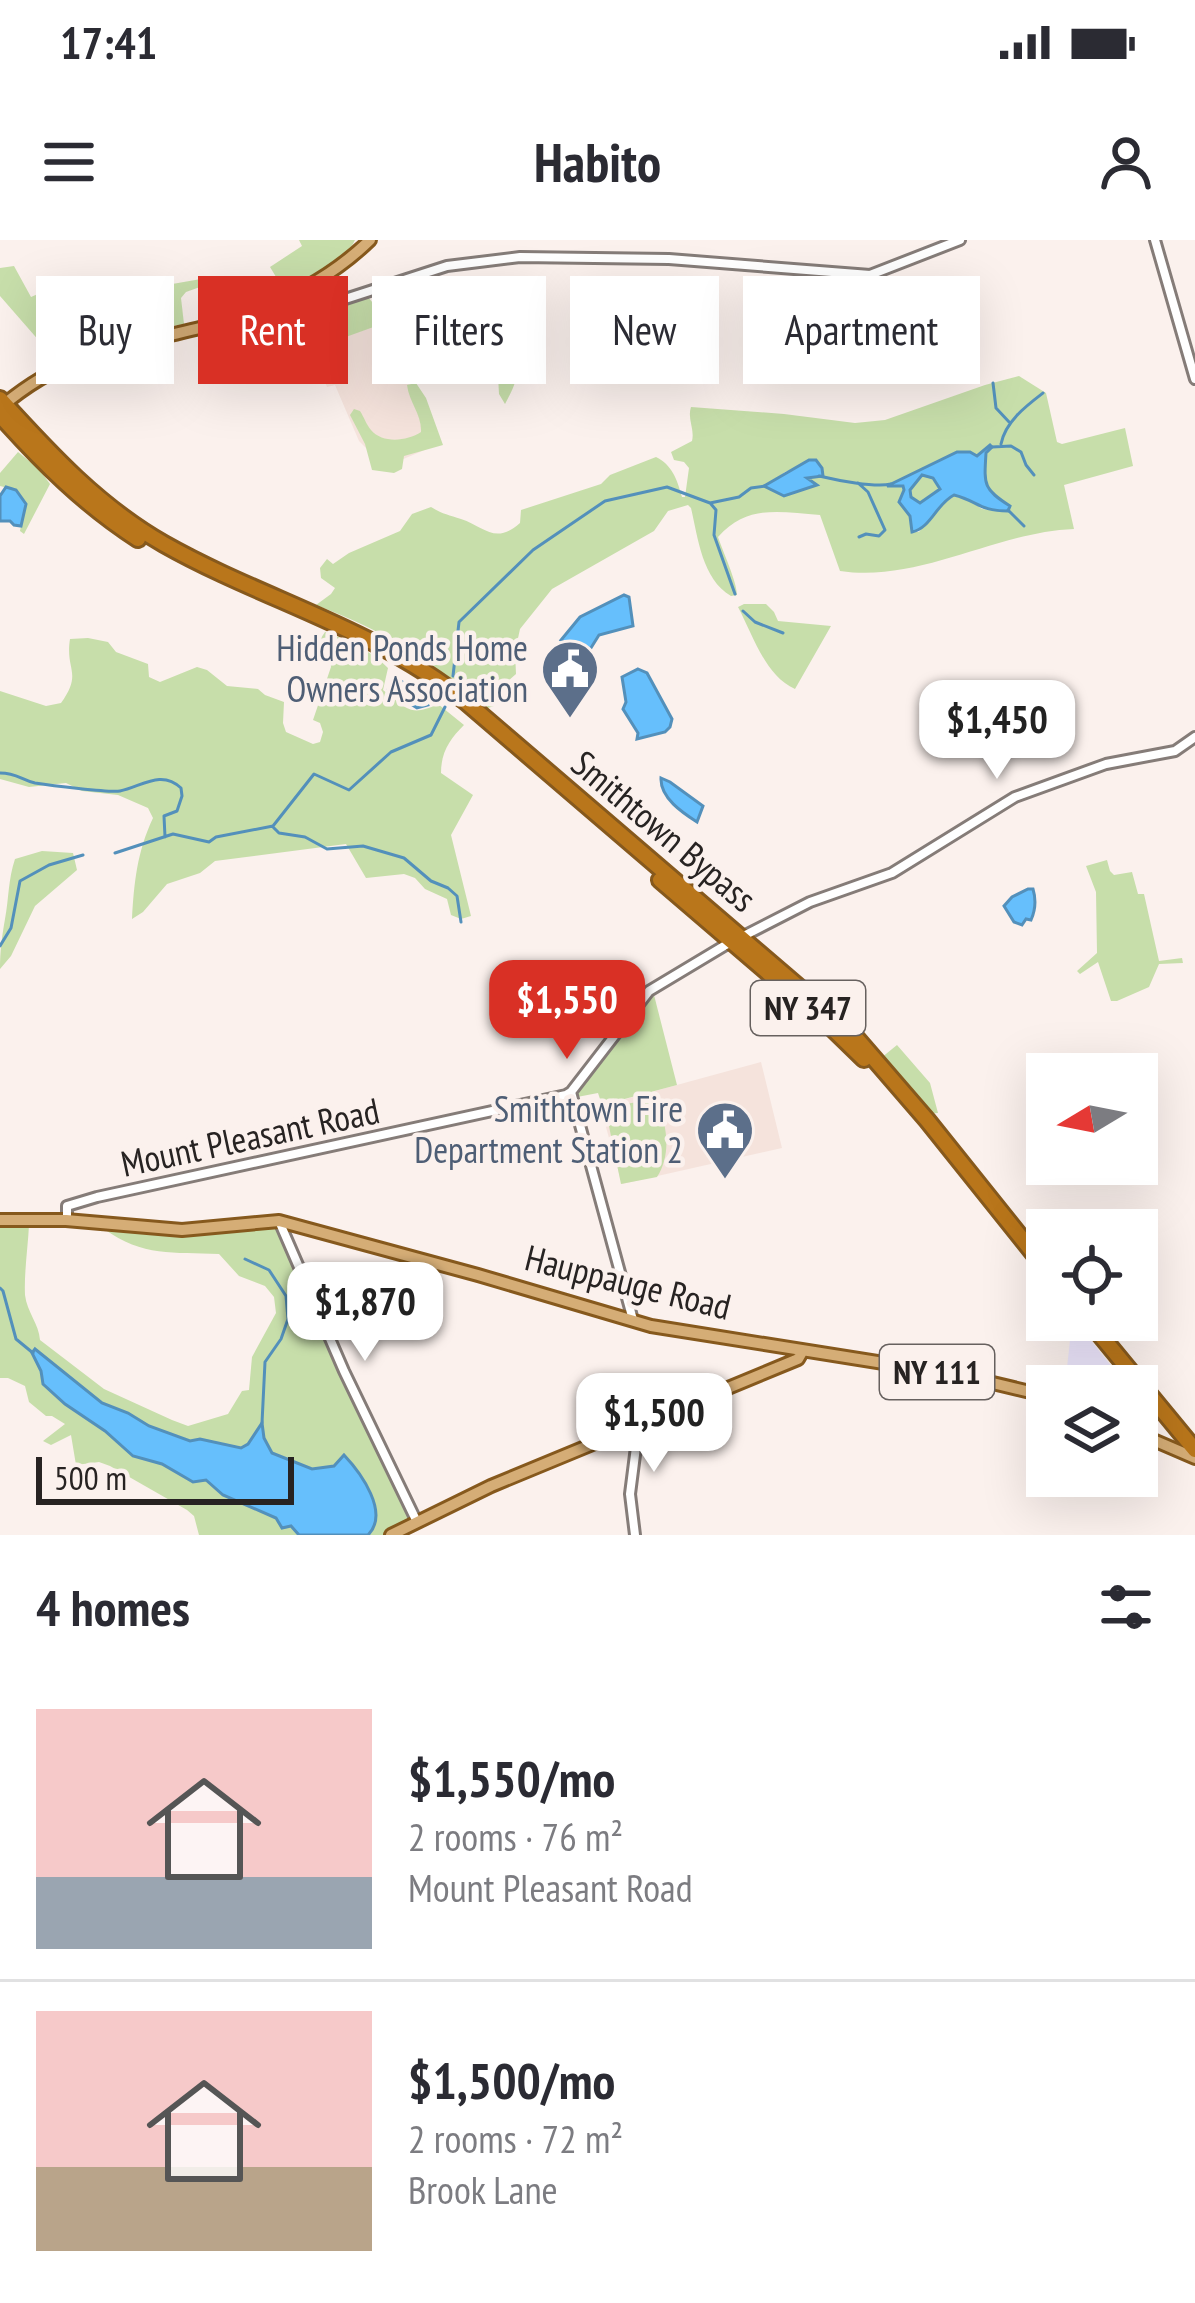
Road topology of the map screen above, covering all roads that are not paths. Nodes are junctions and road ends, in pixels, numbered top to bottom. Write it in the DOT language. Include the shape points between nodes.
graph roads {
  1 [pos="370,240"];
  2 [pos="961,240"];
  3 [pos="1155,240"];
  4 [pos="321,276"];
  5 [pos="348,298"];
  6 [pos="198,327"];
  7 [pos="1195,379"];
  8 [pos="1,407"];
  9 [pos="1195,737"];
  10 [pos="737,939"];
  11 [pos="571,1092"];
  12 [pos="67,1213"];
  13 [pos="0,1220"];
  14 [pos="279,1221"];
  15 [pos="1026,1244"];
  16 [pos="1026,1255"];
  17 [pos="633,1321"];
  18 [pos="1101,1341"];
  19 [pos="802,1352"];
  20 [pos="1026,1391"];
  21 [pos="1158,1416"];
  22 [pos="631,1427"];
  23 [pos="1158,1441"];
  24 [pos="1193,1456"];
  25 [pos="417,1524"];
  26 [pos="391,1535"];
  27 [pos="634,1535"];
  1 -- 4 [label="main road"];
  2 -- 5 [label="street" via="870,275 520,257 447,266"];
  3 -- 7 [label="street"];
  6 -- 8 [label="main road" via="91,353"];
  8 -- 10 [label="highway, Smithtown Bypass / NY 347" via="121,516 188,557 414,663 619,823"];
  8 -- 10 [label="highway, Smithtown Bypass / NY 347" via="94,508 190,566 421,677"];
  9 -- 10 [label="street" via="1175,751 1106,764 1015,797 892,873"];
  10 -- 11 [label="street" via="650,991"];
  10 -- 15 [label="highway, Smithtown Bypass / NY 347" via="868,1050"];
  10 -- 16 [label="highway, Smithtown Bypass / NY 347" via="863,1058"];
  11 -- 12 [label="street, Mount Pleasant Road"];
  11 -- 17 [label="street"];
  12 -- 13 [label="main road, Hauppauge Road / NY 111"];
  12 -- 14 [label="main road, Hauppauge Road / NY 111" via="182,1230"];
  14 -- 17 [label="main road, Hauppauge Road / NY 111"];
  14 -- 25 [label="street"];
  17 -- 19 [label="main road, Hauppauge Road / NY 111"];
  18 -- 24 [label="highway"];
  19 -- 20 [label="main road, NY 111"];
  19 -- 22 [label="main road"];
  21 -- 24 [label="highway"];
  22 -- 25 [label="main road"];
  22 -- 27 [label="street"];
  23 -- 24 [label="main road"];
  25 -- 26 [label="main road"];
}
